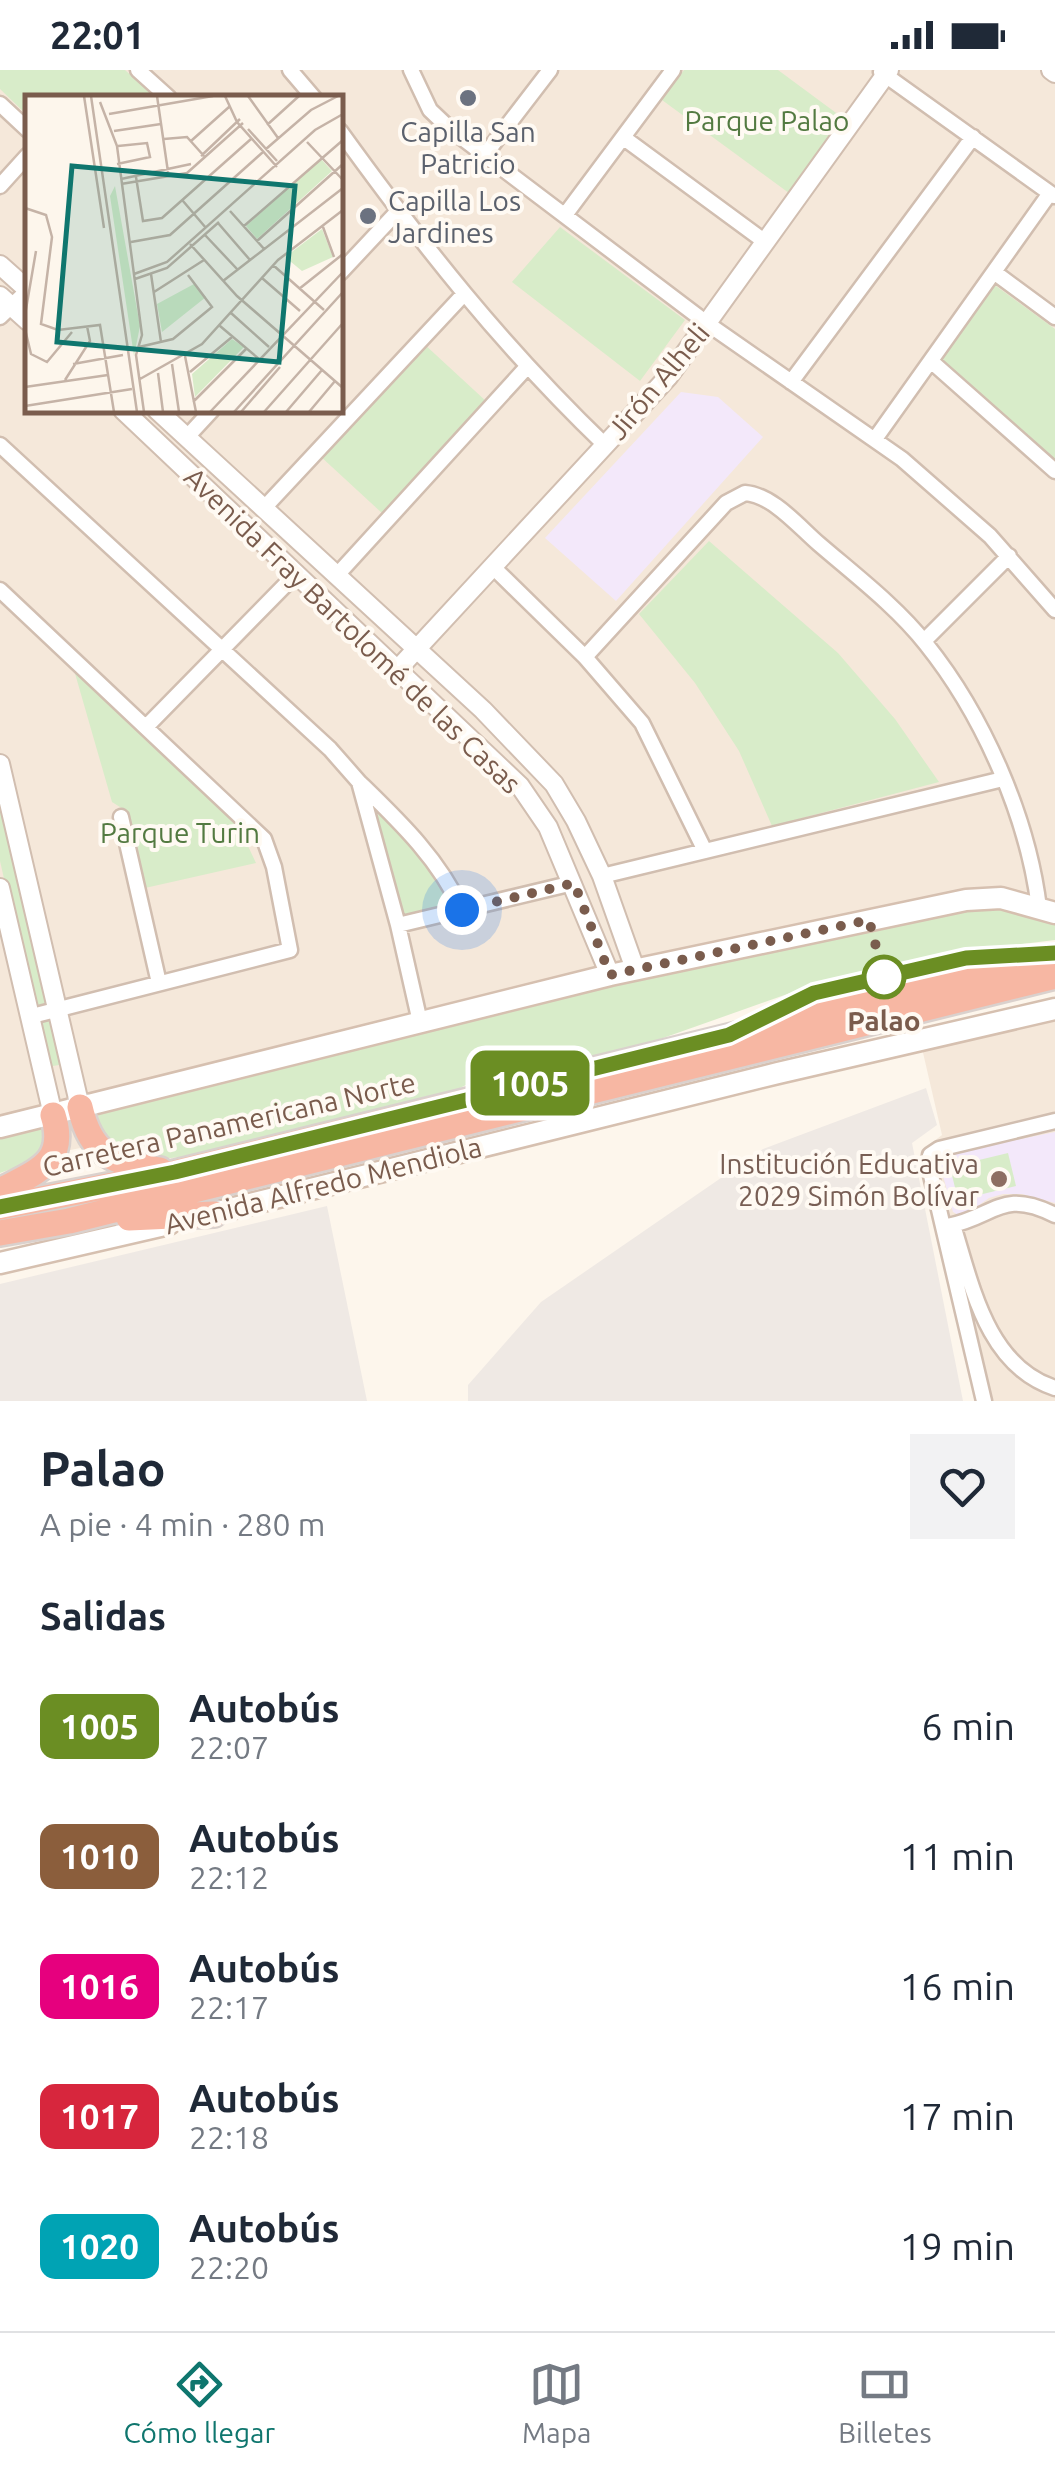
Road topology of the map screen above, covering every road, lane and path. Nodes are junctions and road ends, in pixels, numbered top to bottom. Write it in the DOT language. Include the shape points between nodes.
graph roads {
  1 [pos="138,70"];
  2 [pos="290,70"];
  3 [pos="411,70"];
  4 [pos="550,70"];
  5 [pos="673,70"];
  6 [pos="885,72"];
  7 [pos="166,95"];
  8 [pos="311,95"];
  9 [pos="0,104"];
  10 [pos="25,127"];
  11 [pos="342,134"];
  12 [pos="973,137"];
  13 [pos="624,138"];
  14 [pos="484,156"];
  15 [pos="25,158"];
  16 [pos="0,186"];
  17 [pos="1053,195"];
  18 [pos="398,211"];
  19 [pos="564,214"];
  20 [pos="764,241"];
  21 [pos="0,265"];
  22 [pos="343,265"];
  23 [pos="994,272"];
  24 [pos="25,287"];
  25 [pos="25,292"];
  26 [pos="463,295"];
  27 [pos="4,306"];
  28 [pos="1055,317"];
  29 [pos="708,324"];
  30 [pos="932,362"];
  31 [pos="526,368"];
  32 [pos="791,382"];
  33 [pos="125,412"];
  34 [pos="160,412"];
  35 [pos="210,412"];
  36 [pos="187,437"];
  37 [pos="874,440"];
  38 [pos="605,445"];
  39 [pos="0,446"];
  40 [pos="1055,472"];
  41 [pos="265,508"];
  42 [pos="1009,556"];
  43 [pos="492,566"];
  44 [pos="297,573"];
  45 [pos="338,574"];
  46 [pos="0,590"];
  47 [pos="1055,610"];
  48 [pos="924,641"];
  49 [pos="414,649"];
  50 [pos="222,652"];
  51 [pos="586,657"];
  52 [pos="398,669"];
  53 [pos="147,726"];
  54 [pos="0,764"];
  55 [pos="1003,779"];
  56 [pos="359,782"];
  57 [pos="121,817"];
  58 [pos="705,851"];
  59 [pos="602,876"];
  60 [pos="574,883"];
  61 [pos="0,888"];
  62 [pos="462,910"];
  63 [pos="1047,911"];
  64 [pos="398,925"];
  65 [pos="1055,957"];
  66 [pos="635,970"];
  67 [pos="610,975"];
  68 [pos="1055,976"];
  69 [pos="159,983"];
  70 [pos="1055,1009"];
  71 [pos="58,1010"];
  72 [pos="32,1016"];
  73 [pos="420,1022"];
  74 [pos="80,1106"];
  75 [pos="53,1114"];
  76 [pos="1055,1121"];
  77 [pos="0,1126"];
  78 [pos="175,1172"];
  79 [pos="0,1191"];
  80 [pos="0,1207"];
  81 [pos="214,1214"];
  82 [pos="1055,1215"];
  83 [pos="69,1221"];
  84 [pos="948,1226"];
  85 [pos="0,1233"];
  86 [pos="0,1263"];
  87 [pos="1055,1388"];
  88 [pos="984,1401"];
  1 -- 7 [label="street"];
  2 -- 8 [label="street"];
  3 -- 14 [label="street" via="430,110"];
  4 -- 14 [label="street"];
  5 -- 13 [label="street"];
  6 -- 12 [label="street"];
  6 -- 20 [label="street, Jirón Alheli"];
  9 -- 10 [label="street"];
  11 -- 18 [label="street"];
  12 -- 17 [label="street"];
  12 -- 32 [label="street"];
  13 -- 19 [label="street"];
  13 -- 20 [label="street"];
  14 -- 19 [label="street"];
  15 -- 16 [label="street"];
  17 -- 23 [label="street"];
  18 -- 22 [label="street"];
  18 -- 26 [label="street"];
  19 -- 29 [label="street"];
  20 -- 29 [label="street, Jirón Alheli"];
  21 -- 24 [label="street"];
  23 -- 28 [label="street"];
  23 -- 30 [label="street"];
  25 -- 27 [label="street"];
  26 -- 31 [label="street"];
  26 -- 41 [label="street"];
  29 -- 32 [label="street"];
  29 -- 38 [label="street, Jirón Alheli"];
  30 -- 37 [label="street"];
  30 -- 40 [label="street"];
  31 -- 38 [label="street"];
  31 -- 45 [label="street"];
  32 -- 37 [label="street"];
  33 -- 44 [label="street, Avenida Fray Bartolomé de las Casas"];
  34 -- 36 [label="street, Avenida Fray Bartolomé de las Casas"];
  35 -- 36 [label="street"];
  36 -- 41 [label="street, Avenida Fray Bartolomé de las Casas"];
  37 -- 42 [label="street"];
  38 -- 43 [label="street, Jirón Alheli"];
  39 -- 50 [label="street"];
  41 -- 45 [label="street, Avenida Fray Bartolomé de las Casas"];
  42 -- 47 [label="street"];
  42 -- 48 [label="street"];
  43 -- 49 [label="street, Jirón Alheli"];
  43 -- 51 [label="street"];
  44 -- 50 [label="street"];
  44 -- 52 [label="street, Avenida Fray Bartolomé de las Casas"];
  45 -- 49 [label="street, Avenida Fray Bartolomé de las Casas"];
  46 -- 53 [label="street"];
  48 -- 51 [label="street" via="779,510 745,493 710,518"];
  48 -- 55 [label="street" via="972,710"];
  49 -- 52 [label="street, Jirón Alheli"];
  49 -- 59 [label="street, Avenida Fray Bartolomé de las Casas" via="554,784"];
  50 -- 53 [label="street"];
  50 -- 56 [label="street"];
  51 -- 58 [label="street" via="642,723"];
  52 -- 60 [label="street, Avenida Fray Bartolomé de las Casas" via="520,786 548,826"];
  53 -- 69 [label="street" via="264,838 290,950"];
  54 -- 71 [label="street"];
  55 -- 58 [label="street"];
  55 -- 63 [label="street"];
  56 -- 62 [label="street" via="412,833"];
  56 -- 64 [label="street"];
  57 -- 69 [label="street"];
  58 -- 59 [label="street"];
  59 -- 66 [label="street, Avenida Fray Bartolomé de las Casas"];
  60 -- 62 [label="street"];
  60 -- 67 [label="street, Avenida Fray Bartolomé de las Casas"];
  61 -- 72 [label="street"];
  62 -- 64 [label="street"];
  63 -- 66 [label="main road" via="1001,898 966,900"];
  64 -- 73 [label="street"];
  65 -- 78 [label="highway, Carretera Panamericana Norte"];
  66 -- 67 [label="main road"];
  67 -- 73 [label="main road"];
  68 -- 83 [label="highway, Carretera Panamericana Norte"];
  69 -- 71 [label="street"];
  70 -- 81 [label="main road, Avenida Alfredo Mendiola"];
  71 -- 72 [label="street"];
  71 -- 74 [label="street"];
  72 -- 75 [label="street"];
  73 -- 74 [label="main road"];
  74 -- 75 [label="main road"];
  74 -- 78 [label="highway" via="99,1149 127,1164"];
  75 -- 77 [label="main road"];
  75 -- 79 [label="highway" via="59,1141 54,1156"];
  76 -- 84 [label="street" via="930,1155"];
  78 -- 80 [label="highway, Carretera Panamericana Norte"];
  81 -- 83 [label="highway"];
  81 -- 86 [label="main road, Avenida Alfredo Mendiola"];
  82 -- 84 [label="street" via="1000,1204"];
  83 -- 85 [label="highway, Carretera Panamericana Norte"];
  84 -- 87 [label="street" via="1000,1350 1019,1370"];
  84 -- 88 [label="street"];
}
